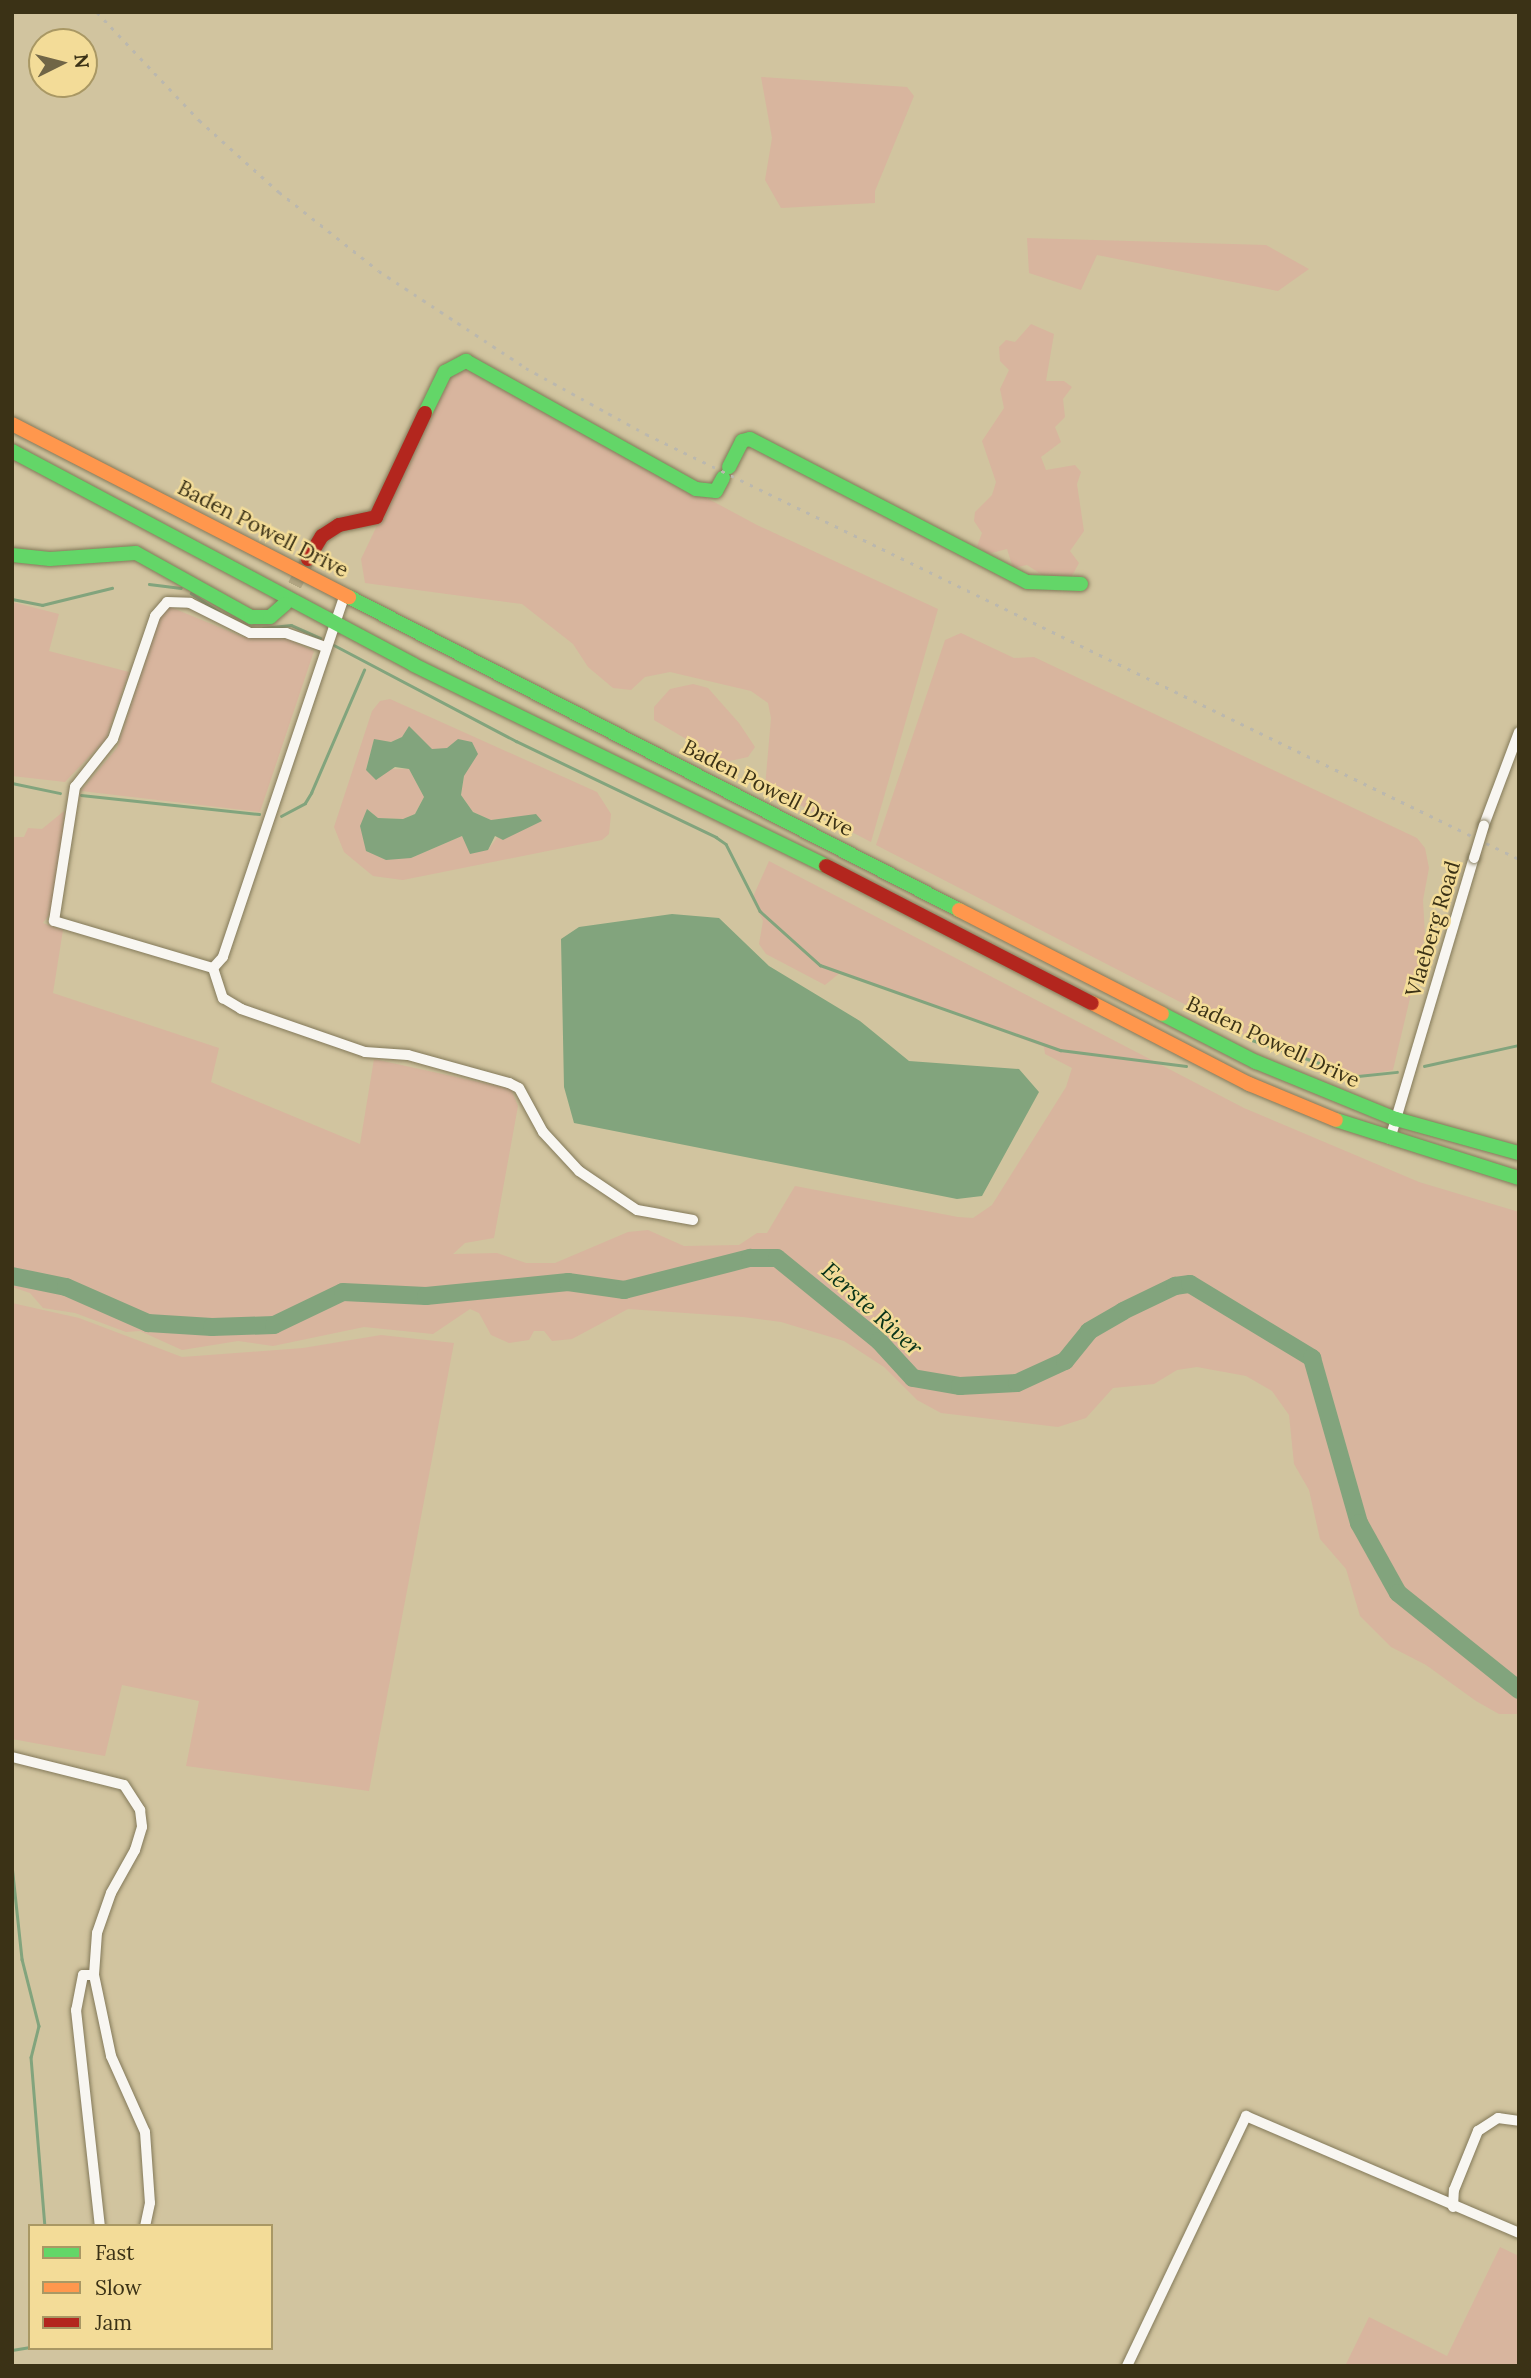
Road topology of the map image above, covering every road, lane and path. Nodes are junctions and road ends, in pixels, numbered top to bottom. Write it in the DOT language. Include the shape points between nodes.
graph roads {
  1 [pos="12,424"];
  2 [pos="12,451"];
  3 [pos="12,555"];
  4 [pos="307,559"];
  5 [pos="1081,584"];
  6 [pos="195,587"];
  7 [pos="345,594"];
  8 [pos="176,600"];
  9 [pos="285,604"];
  10 [pos="336,620"];
  11 [pos="326,647"];
  12 [pos="1519,732"];
  13 [pos="213,968"];
  14 [pos="1396,1119"];
  15 [pos="1390,1139"];
  16 [pos="1519,1153"];
  17 [pos="1519,1178"];
  18 [pos="693,1220"];
  19 [pos="12,1756"];
  20 [pos="94,1975"];
  21 [pos="1519,2121"];
  22 [pos="1453,2207"];
  23 [pos="100,2224"];
  24 [pos="145,2224"];
  25 [pos="1519,2233"];
  26 [pos="1127,2366"];
  1 -- 7 [label="main road, Baden Powell Drive"];
  2 -- 10 [label="main road, Baden Powell Drive"];
  3 -- 6 [label="main road" via="61,558 136,553"];
  4 -- 5 [label="main road" via="322,536 339,525 376,517 445,372 466,361 696,489 716,491 742,441 750,439 1027,582"];
  6 -- 8 [label="street"];
  6 -- 9 [label="main road" via="251,617 271,617"];
  7 -- 10 [label="street"];
  7 -- 14 [label="main road, Baden Powell Drive" via="1244,1056"];
  8 -- 11 [label="street" via="243,631 286,633"];
  8 -- 13 [label="street" via="167,602 155,616 113,739 75,787 54,917 58,925"];
  10 -- 11 [label="street"];
  10 -- 15 [label="main road, Baden Powell Drive" via="414,665 722,812 1249,1084"];
  11 -- 13 [label="street" via="223,957"];
  12 -- 14 [label="street, Vlaeberg Road, bridge" via="1484,825"];
  13 -- 18 [label="street" via="223,998 241,1009 365,1052 408,1055 519,1088 543,1132 579,1171 637,1210"];
  14 -- 15 [label="street, Vlaeberg Road"];
  14 -- 16 [label="main road, Baden Powell Drive"];
  15 -- 17 [label="main road, Baden Powell Drive"];
  19 -- 20 [label="street" via="124,1785 140,1810 142,1827 135,1850 111,1893 97,1933"];
  20 -- 23 [label="street" via="83,1975 76,2010"];
  20 -- 24 [label="street" via="111,2056 145,2132 150,2203"];
  21 -- 22 [label="street" via="1498,2118 1478,2131 1454,2190"];
  22 -- 25 [label="street"];
  22 -- 26 [label="street" via="1246,2116"];
}
